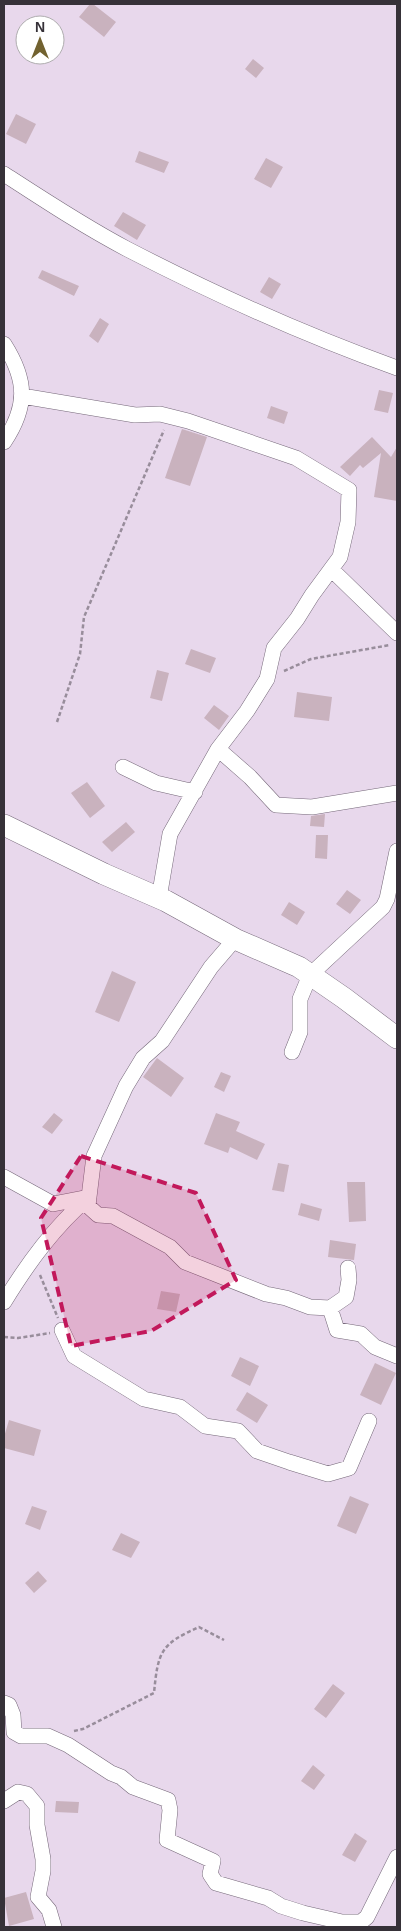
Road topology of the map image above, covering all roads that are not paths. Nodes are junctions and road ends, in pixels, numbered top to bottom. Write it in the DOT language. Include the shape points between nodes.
graph roads {
  1 [pos="4,174"];
  2 [pos="4,344"];
  3 [pos="397,368"];
  4 [pos="22,396"];
  5 [pos="4,442"];
  6 [pos="331,569"];
  7 [pos="397,633"];
  8 [pos="218,749"];
  9 [pos="123,767"];
  10 [pos="195,792"];
  11 [pos="397,793"];
  12 [pos="4,825"];
  13 [pos="397,851"];
  14 [pos="159,898"];
  15 [pos="235,939"];
  16 [pos="310,975"];
  17 [pos="397,1038"];
  18 [pos="292,1052"];
  19 [pos="4,1177"];
  20 [pos="89,1197"];
  21 [pos="348,1268"];
  22 [pos="4,1302"];
  23 [pos="330,1308"];
  24 [pos="62,1330"];
  25 [pos="397,1356"];
  26 [pos="369,1421"];
  27 [pos="4,1703"];
  28 [pos="4,1801"];
  29 [pos="397,1857"];
  30 [pos="54,1927"];
  1 -- 3 [label="street" via="126,248 280,322"];
  2 -- 4 [label="street" via="18,369"];
  4 -- 5 [label="street" via="15,424"];
  4 -- 6 [label="street" via="135,415 160,414 296,458 349,490 348,522 340,557"];
  6 -- 7 [label="street"];
  6 -- 8 [label="street" via="274,648 267,679"];
  8 -- 10 [label="street"];
  8 -- 11 [label="street" via="276,805 312,807"];
  9 -- 10 [label="street" via="156,782"];
  10 -- 14 [label="street" via="170,834"];
  12 -- 14 [label="main road"];
  13 -- 16 [label="street" via="383,907"];
  14 -- 15 [label="main road"];
  15 -- 16 [label="main road"];
  15 -- 20 [label="street" via="206,974 162,1041 143,1058 126,1086 94,1156"];
  16 -- 17 [label="main road"];
  16 -- 18 [label="street" via="300,999 300,1032"];
  19 -- 20 [label="street" via="53,1204"];
  20 -- 22 [label="street" via="69,1213 31,1258"];
  20 -- 23 [label="street" via="88,1206 98,1214 113,1216 170,1247 185,1262 266,1294 310,1307"];
  21 -- 23 [label="street" via="346,1297"];
  23 -- 25 [label="street" via="338,1330 361,1334 375,1347"];
  24 -- 26 [label="street" via="74,1356 144,1399 180,1407 205,1426 238,1432 256,1451 320,1472 328,1474 349,1468"];
  27 -- 29 [label="street" via="9,1705 13,1715 14,1732 21,1736 48,1736 80,1752 133,1787 168,1800 167,1840 213,1861 210,1874 216,1883 268,1898 281,1906 342,1922 361,1922 367,1917"];
  28 -- 30 [label="street" via="18,1792 27,1794 37,1806 43,1859 38,1897 49,1910"];
}
